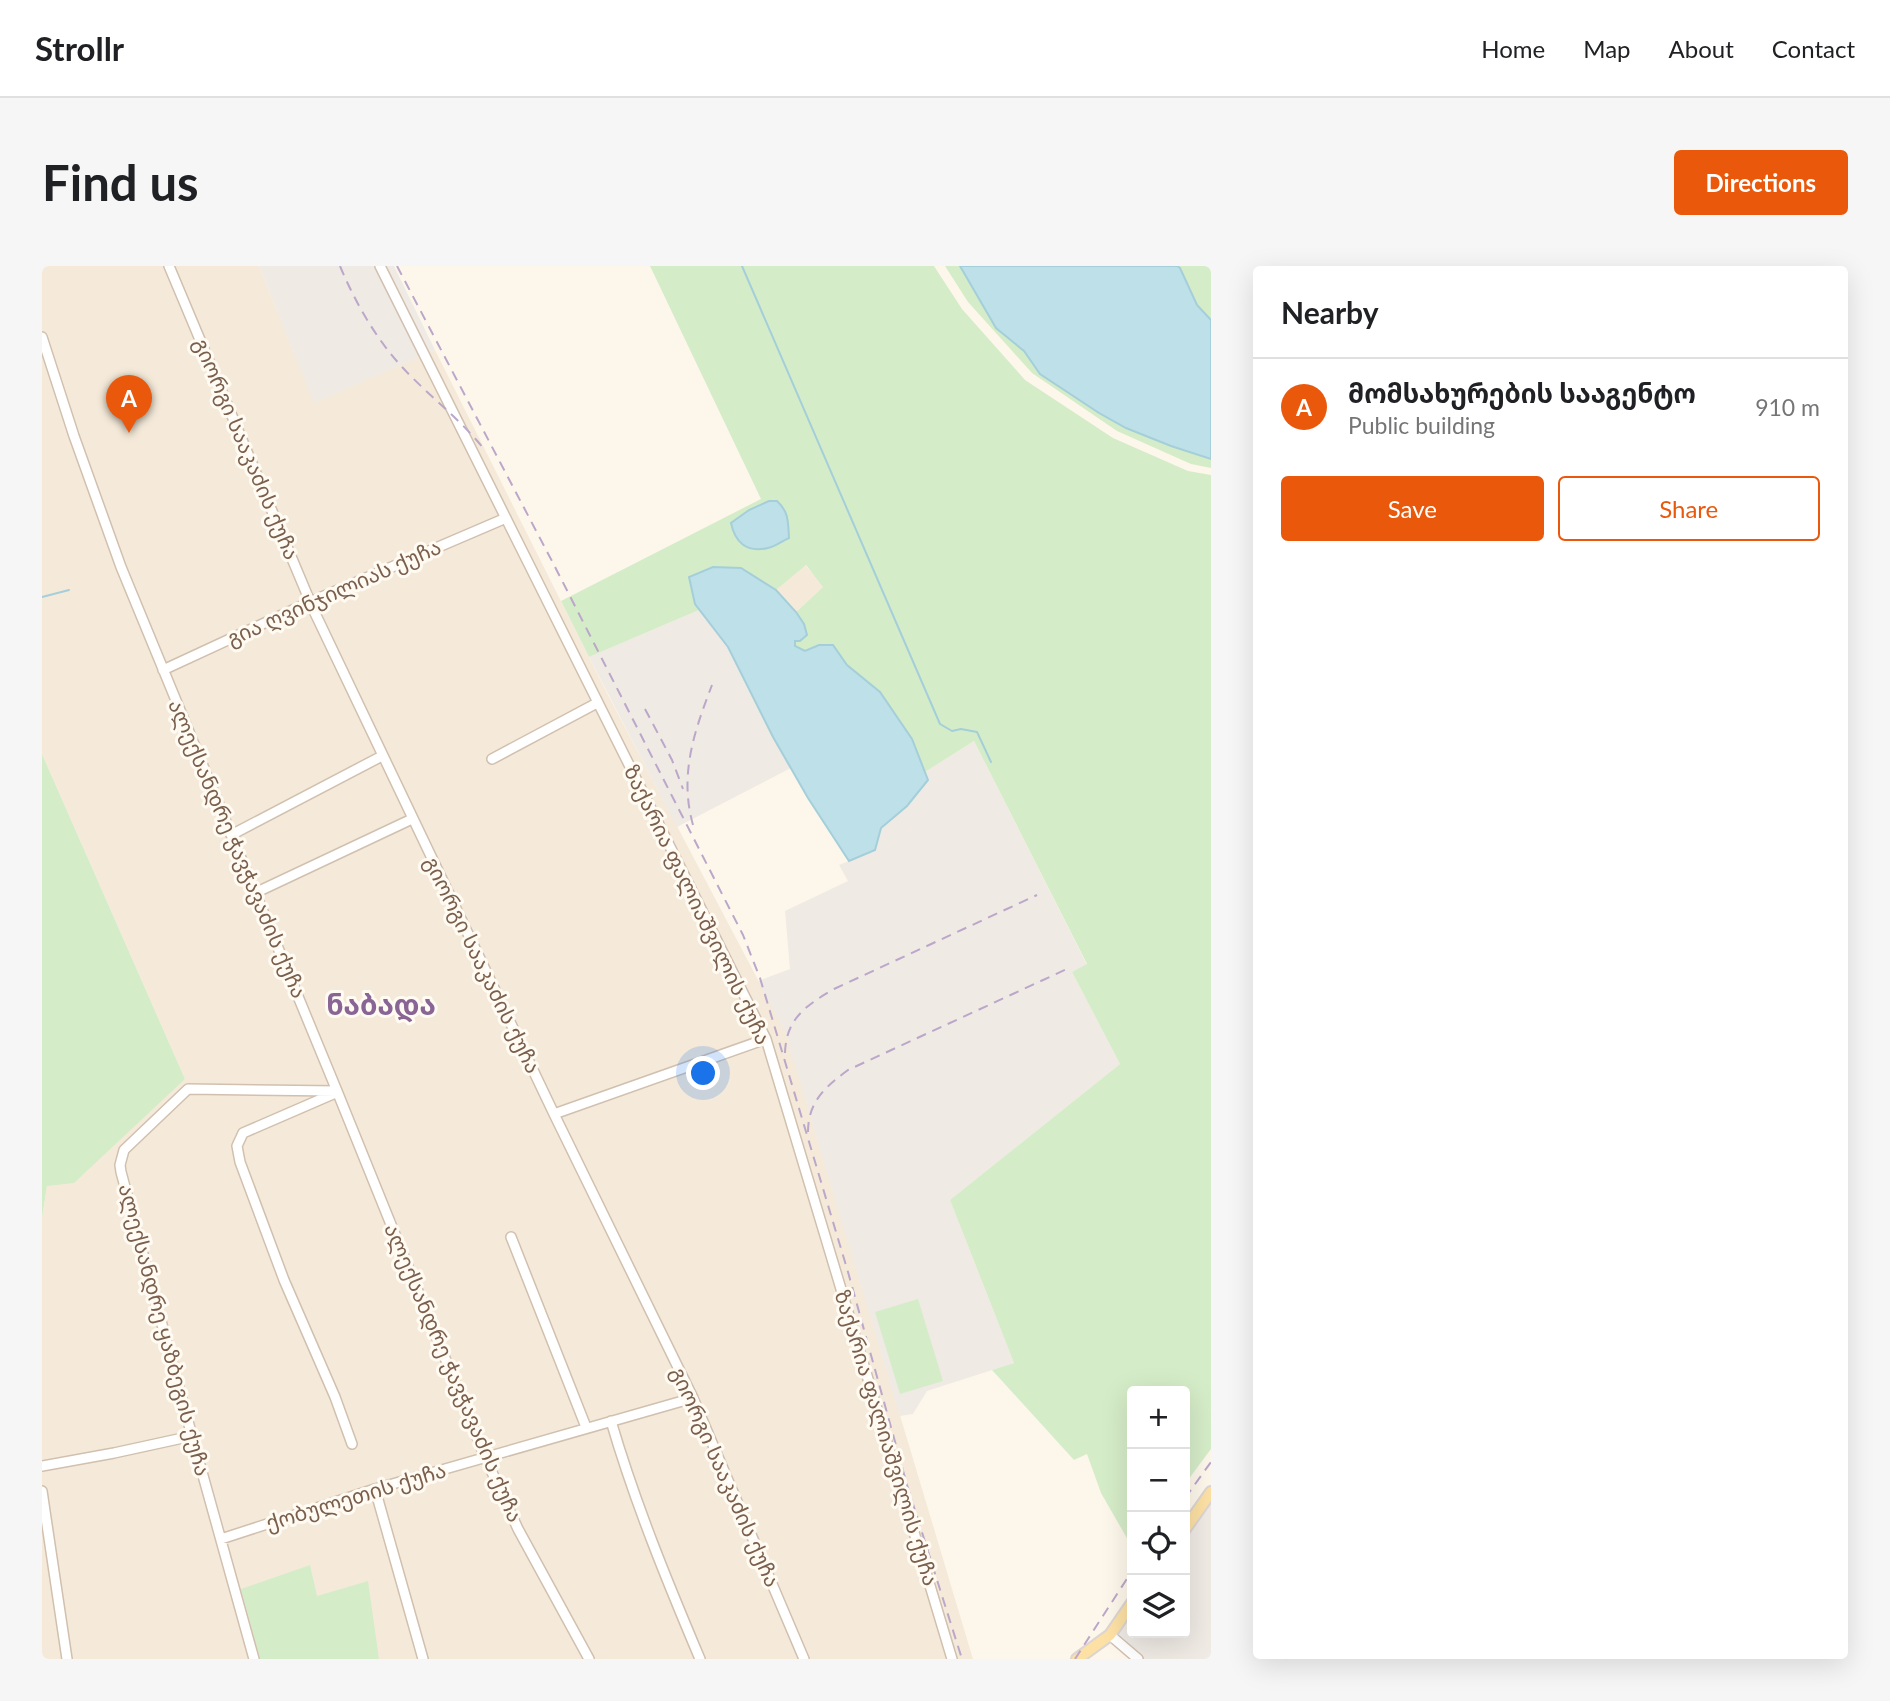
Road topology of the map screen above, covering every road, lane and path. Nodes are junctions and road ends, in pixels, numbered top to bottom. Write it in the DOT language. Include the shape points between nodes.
graph roads {
  1 [pos="169,266"];
  2 [pos="380,266"];
  3 [pos="42,337"];
  4 [pos="506,518"];
  5 [pos="310,603"];
  6 [pos="163,670"];
  7 [pos="597,703"];
  8 [pos="382,756"];
  9 [pos="492,759"];
  10 [pos="412,819"];
  11 [pos="231,835"];
  12 [pos="256,893"];
  13 [pos="766,1039"];
  14 [pos="338,1091"];
  15 [pos="554,1114"];
  16 [pos="511,1237"];
  17 [pos="693,1398"];
  18 [pos="611,1421"];
  19 [pos="586,1427"];
  20 [pos="192,1436"];
  21 [pos="352,1444"];
  22 [pos="485,1457"];
  23 [pos="42,1466"];
  24 [pos="375,1489"];
  25 [pos="42,1491"];
  26 [pos="1211,1492"];
  27 [pos="1190,1522"];
  28 [pos="221,1539"];
  29 [pos="1127,1610"];
  30 [pos="1110,1635"];
  31 [pos="67,1659"];
  32 [pos="254,1659"];
  33 [pos="424,1659"];
  34 [pos="589,1659"];
  35 [pos="701,1659"];
  36 [pos="804,1659"];
  37 [pos="952,1659"];
  38 [pos="1077,1659"];
  39 [pos="1138,1659"];
  1 -- 5 [label="street, გიორგი სააკაძის ქუჩა"];
  2 -- 4 [label="street, ზაქარია ფალიაშვილის ქუჩა"];
  3 -- 6 [label="street, ალექსანდრე ჭავჭავაძის ქუჩა" via="74,436"];
  4 -- 5 [label="street, გია ღვინჯილიას ქუჩა"];
  4 -- 7 [label="street, ზაქარია ფალიაშვილის ქუჩა"];
  5 -- 6 [label="street, გია ღვინჯილიას ქუჩა"];
  5 -- 8 [label="street, გიორგი სააკაძის ქუჩა"];
  6 -- 11 [label="street, ალექსანდრე ჭავჭავაძის ქუჩა"];
  7 -- 9 [label="street"];
  7 -- 13 [label="street, ზაქარია ფალიაშვილის ქუჩა"];
  8 -- 10 [label="street, გიორგი სააკაძის ქუჩა"];
  8 -- 11 [label="street"];
  10 -- 12 [label="street"];
  10 -- 15 [label="street, გიორგი სააკაძის ქუჩა"];
  11 -- 12 [label="street, ალექსანდრე ჭავჭავაძის ქუჩა"];
  12 -- 14 [label="street, ალექსანდრე ჭავჭავაძის ქუჩა"];
  13 -- 15 [label="street"];
  13 -- 37 [label="street, ზაქარია ფალიაშვილის ქუჩა"];
  14 -- 20 [label="street, ალექსანდრე ყაზბეგის ქუჩა" via="188,1089 124,1150 121,1172"];
  14 -- 21 [label="street" via="243,1133 237,1146 284,1280"];
  14 -- 22 [label="street, ალექსანდრე ჭავჭავაძის ქუჩა"];
  15 -- 17 [label="street, გიორგი სააკაძის ქუჩა"];
  16 -- 19 [label="street"];
  17 -- 18 [label="street, ქობულეთის ქუჩა"];
  17 -- 36 [label="street, გიორგი სააკაძის ქუჩა"];
  18 -- 19 [label="street, ქობულეთის ქუჩა"];
  18 -- 35 [label="street" via="663,1571"];
  19 -- 22 [label="street, ქობულეთის ქუჩა"];
  20 -- 23 [label="street"];
  20 -- 28 [label="street, ალექსანდრე ყაზბეგის ქუჩა"];
  22 -- 24 [label="street, ქობულეთის ქუჩა"];
  22 -- 34 [label="street, ალექსანდრე ჭავჭავაძის ქუჩა" via="518,1529"];
  24 -- 28 [label="street, ქობულეთის ქუჩა"];
  24 -- 33 [label="street"];
  25 -- 31 [label="street"];
  26 -- 27 [label="main road"];
  28 -- 32 [label="street, ალექსანდრე ყაზბეგის ქუჩა"];
  29 -- 30 [label="main road"];
  30 -- 38 [label="main road"];
  30 -- 39 [label="street"];
}
